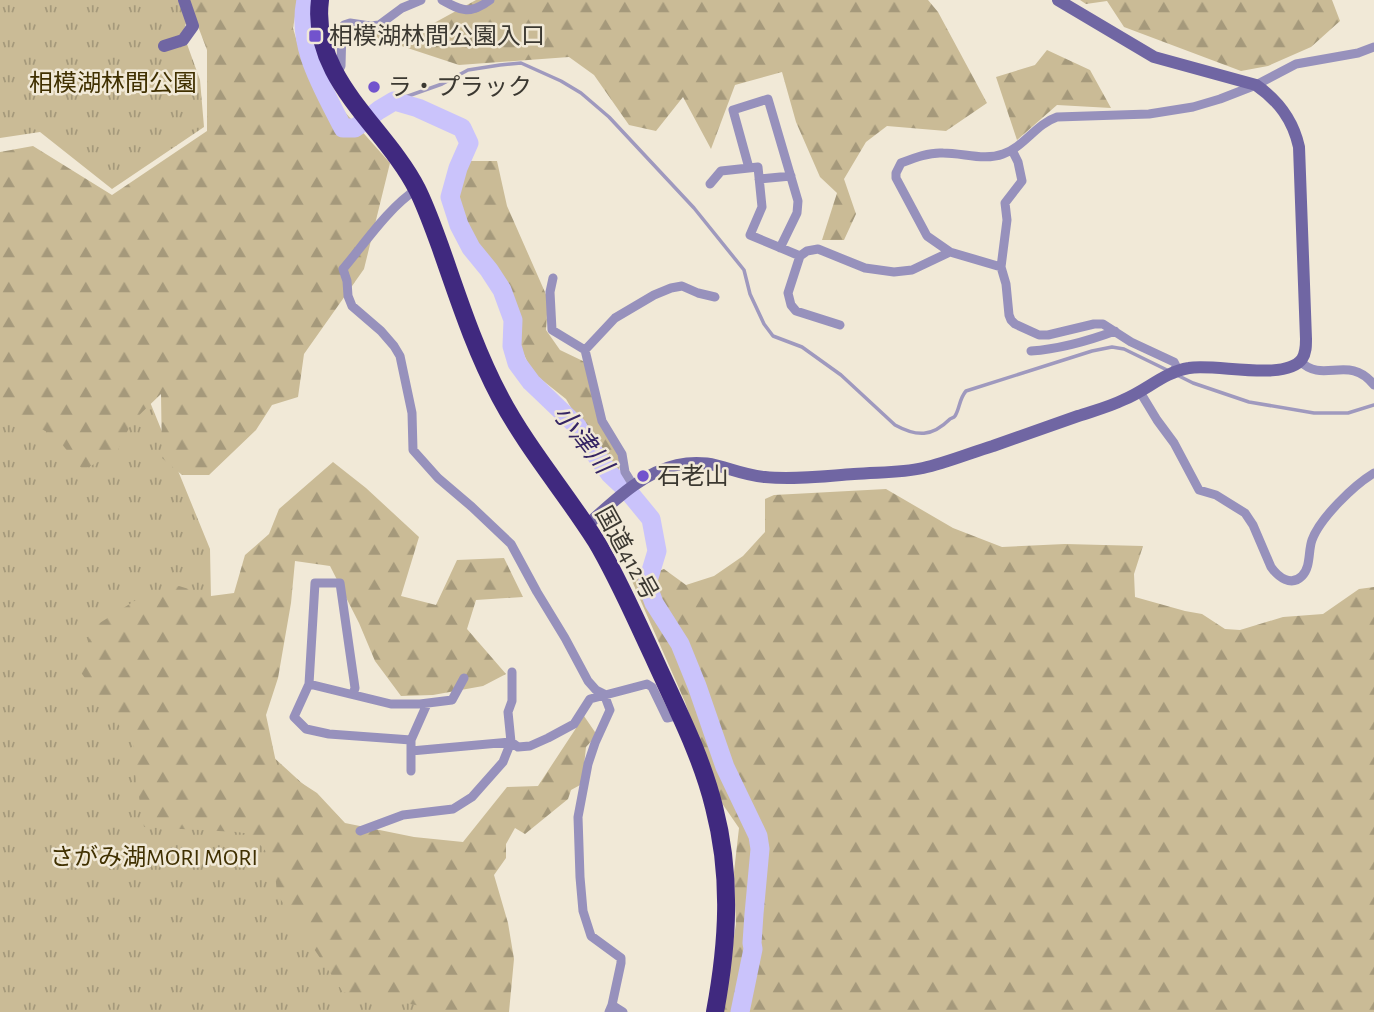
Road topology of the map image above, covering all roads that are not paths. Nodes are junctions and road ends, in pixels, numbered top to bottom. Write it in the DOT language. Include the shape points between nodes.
graph roads {
  1 [pos="184,0"];
  2 [pos="320,0"];
  3 [pos="421,0"];
  4 [pos="442,0"];
  5 [pos="490,0"];
  6 [pos="1058,0"];
  7 [pos="164,46"];
  8 [pos="1374,47"];
  9 [pos="335,76"];
  10 [pos="1256,85"];
  11 [pos="1013,150"];
  12 [pos="749,168"];
  13 [pos="791,176"];
  14 [pos="759,179"];
  15 [pos="710,184"];
  16 [pos="417,189"];
  17 [pos="780,248"];
  18 [pos="950,252"];
  19 [pos="800,256"];
  20 [pos="1001,267"];
  21 [pos="553,278"];
  22 [pos="715,297"];
  23 [pos="840,325"];
  24 [pos="1115,331"];
  25 [pos="585,351"];
  26 [pos="1031,351"];
  27 [pos="1300,361"];
  28 [pos="1178,370"];
  29 [pos="1374,385"];
  30 [pos="1140,392"];
  31 [pos="1374,473"];
  32 [pos="632,486"];
  33 [pos="586,526"];
  34 [pos="512,672"];
  35 [pos="464,678"];
  36 [pos="309,684"];
  37 [pos="353,694"];
  38 [pos="604,694"];
  39 [pos="426,704"];
  40 [pos="680,715"];
  41 [pos="512,743"];
  42 [pos="411,746"];
  43 [pos="411,771"];
  44 [pos="360,831"];
  45 [pos="610,1009"];
  46 [pos="623,1012"];
  47 [pos="715,1012"];
  1 -- 7 [label="street" via="193,26 183,40"];
  2 -- 9 [label="highway, 国道412号" via="324,49"];
  3 -- 9 [label="street" via="379,25 344,25 341,66"];
  4 -- 5 [label="street" via="465,10"];
  6 -- 10 [label="street" via="1154,57"];
  8 -- 10 [label="street" via="1296,64"];
  9 -- 16 [label="highway, 国道412号"];
  10 -- 11 [label="street" via="1166,112 1057,117"];
  10 -- 27 [label="street" via="1270,94 1290,119 1299,147 1306,339"];
  11 -- 18 [label="street" via="987,157 934,153 898,167 896,178 925,233"];
  11 -- 20 [label="street" via="1022,181 1005,203"];
  12 -- 13 [label="street" via="733,110 768,99"];
  12 -- 14 [label="street" via="758,167"];
  12 -- 15 [label="street" via="721,171"];
  13 -- 14 [label="street"];
  13 -- 17 [label="street" via="797,213"];
  14 -- 17 [label="street" via="762,207 750,235"];
  16 -- 33 [label="highway, 国道412号" via="485,369 535,456"];
  16 -- 38 [label="street" via="385,218 343,269 348,296 352,306 381,331 400,356 414,450 511,544 588,681"];
  17 -- 19 [label="street"];
  18 -- 19 [label="street" via="912,270 894,272 865,268 818,249"];
  18 -- 20 [label="street"];
  19 -- 23 [label="street" via="789,293 791,305 796,311"];
  20 -- 24 [label="street" via="1010,320 1015,324 1043,335 1100,323"];
  21 -- 25 [label="street" via="552,330"];
  22 -- 25 [label="street" via="682,286 654,295 615,318"];
  24 -- 26 [label="street"];
  24 -- 28 [label="street" via="1174,362"];
  25 -- 32 [label="street" via="602,421 622,454"];
  27 -- 28 [label="street" via="1275,370 1201,366"];
  27 -- 29 [label="street" via="1316,370 1357,371"];
  28 -- 30 [label="street"];
  30 -- 31 [label="street" via="1199,490 1245,513 1271,567 1284,580 1302,576 1311,541 1320,527 1353,487"];
  30 -- 32 [label="street" via="924,468 783,479 691,462 653,473"];
  32 -- 33 [label="street"];
  33 -- 40 [label="highway, 国道412号" via="621,586"];
  34 -- 41 [label="street" via="508,712"];
  35 -- 39 [label="street" via="452,700"];
  36 -- 37 [label="street"];
  36 -- 37 [label="street" via="315,583 340,583"];
  36 -- 42 [label="street" via="294,717 306,729"];
  37 -- 39 [label="street" via="391,704"];
  38 -- 40 [label="street" via="647,684 667,718"];
  38 -- 41 [label="street" via="590,699 574,723 548,738 530,746"];
  38 -- 45 [label="street" via="610,710 589,764 578,836 583,911 591,936 621,958"];
  39 -- 42 [label="street"];
  40 -- 47 [label="highway, 国道412号" via="714,806 723,861 727,920"];
  41 -- 42 [label="street"];
  41 -- 44 [label="street" via="503,762 472,797 453,809 403,815"];
  42 -- 43 [label="street"];
  45 -- 46 [label="street"];
}
